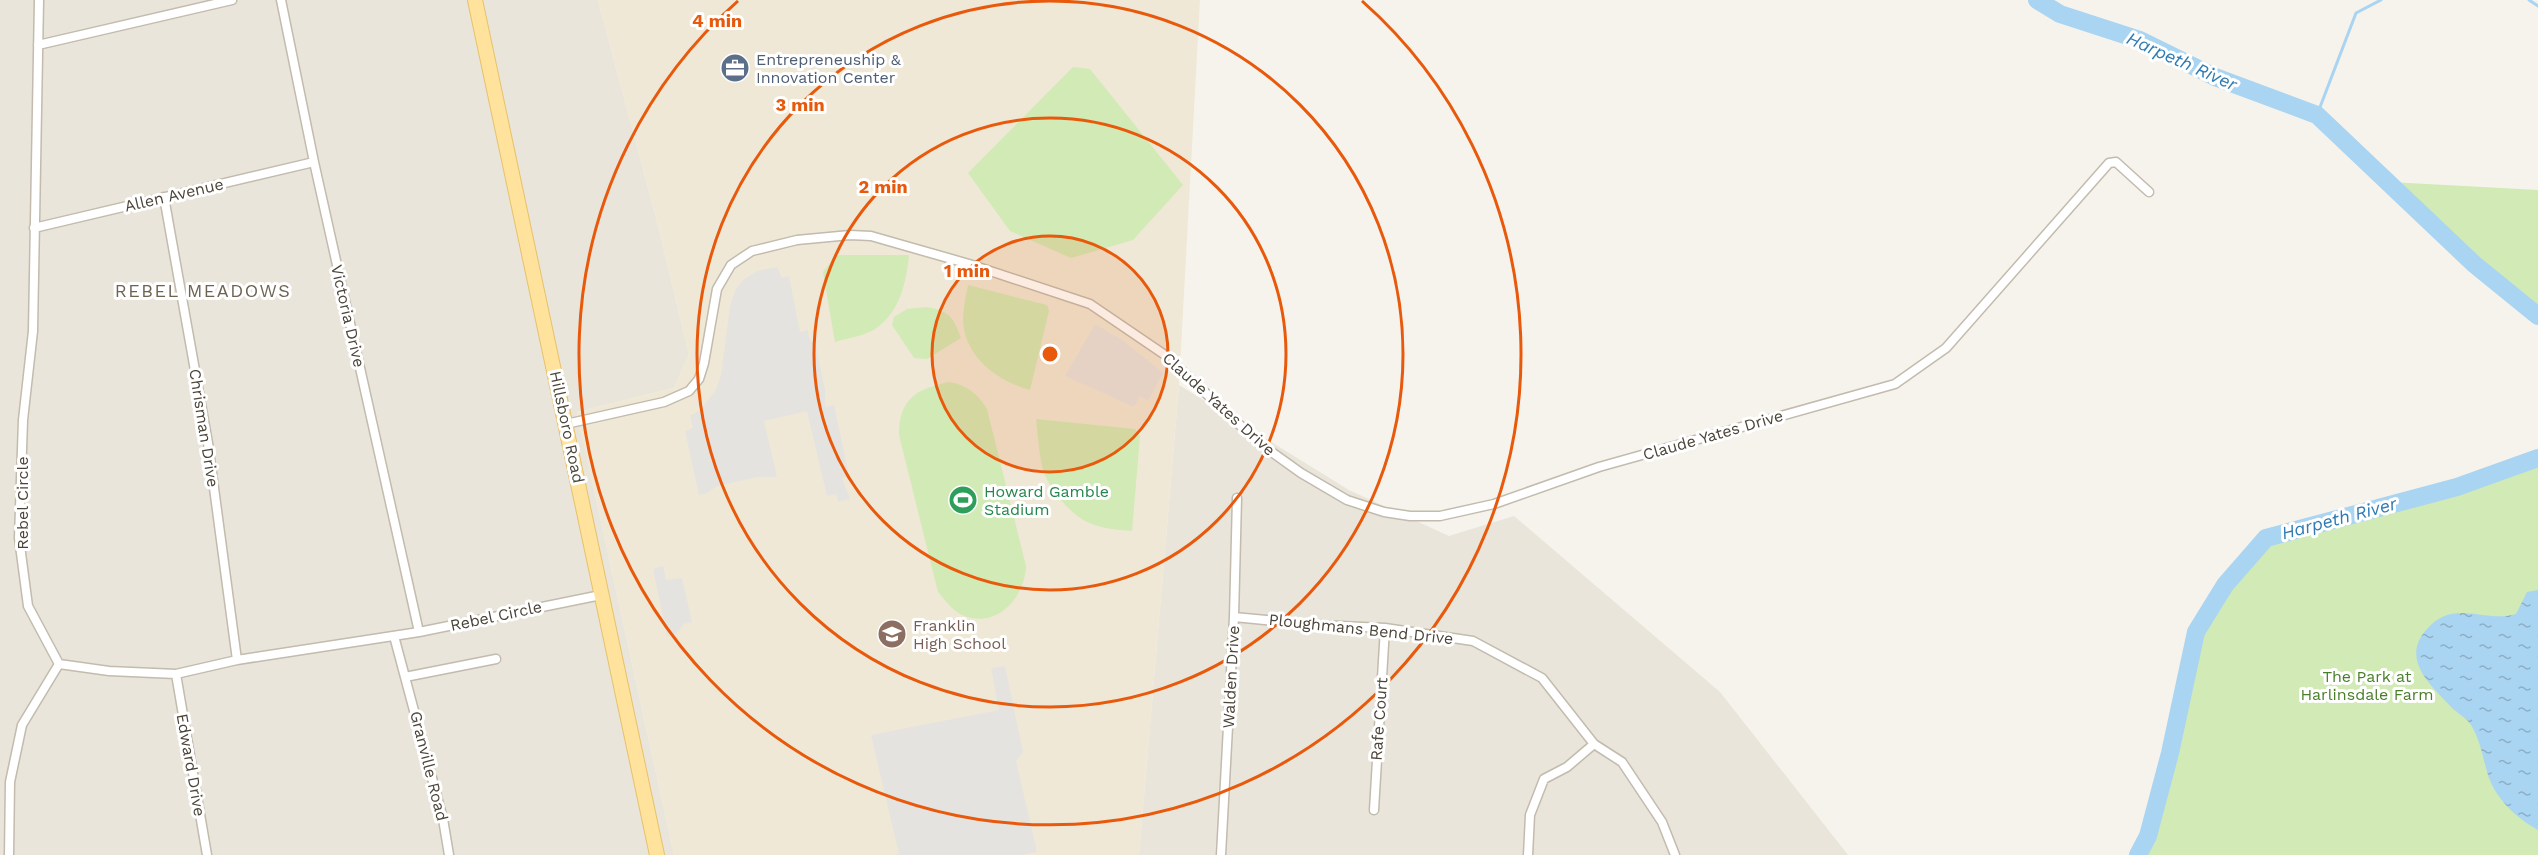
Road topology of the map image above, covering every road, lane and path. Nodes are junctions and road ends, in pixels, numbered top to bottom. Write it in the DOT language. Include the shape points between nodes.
graph roads {
  1 [pos="39,0"];
  2 [pos="232,0"];
  3 [pos="281,0"];
  4 [pos="475,0"];
  5 [pos="38,45"];
  6 [pos="314,162"];
  7 [pos="2149,192"];
  8 [pos="164,197"];
  9 [pos="34,228"];
  10 [pos="566,424"];
  11 [pos="1237,498"];
  12 [pos="601,595"];
  13 [pos="1234,617"];
  14 [pos="1385,628"];
  15 [pos="419,632"];
  16 [pos="394,636"];
  17 [pos="496,659"];
  18 [pos="237,660"];
  19 [pos="60,664"];
  20 [pos="176,674"];
  21 [pos="405,677"];
  22 [pos="1594,744"];
  23 [pos="1374,810"];
  24 [pos="9,855"];
  25 [pos="207,855"];
  26 [pos="449,855"];
  27 [pos="657,855"];
  28 [pos="1221,855"];
  29 [pos="1528,855"];
  30 [pos="1675,855"];
  1 -- 5 [label="street, Rebel Circle"];
  2 -- 5 [label="street"];
  3 -- 6 [label="street, Victoria Drive"];
  4 -- 10 [label="main road, Hillsboro Road"];
  5 -- 9 [label="street, Rebel Circle"];
  6 -- 8 [label="street, Allen Avenue"];
  6 -- 15 [label="street, Victoria Drive"];
  7 -- 10 [label="street, Claude Yates Drive" via="2116,162 2109,163 1946,348 1895,384 1599,467 1494,504 1440,516 1384,512 1347,500 1301,473 1259,443 1165,355 1090,304 871,236 797,240 752,252 731,265 717,289 704,363 699,379 689,391 664,402"];
  8 -- 9 [label="street, Allen Avenue"];
  8 -- 18 [label="street, Chrisman Drive" via="207,443"];
  9 -- 19 [label="street, Rebel Circle" via="33,331 23,420 19,538 28,606"];
  10 -- 12 [label="main road, Hillsboro Road"];
  11 -- 13 [label="street, Walden Drive"];
  12 -- 15 [label="street, Rebel Circle"];
  12 -- 27 [label="main road, Hillsboro Road"];
  13 -- 14 [label="street, Ploughmans Bend Drive"];
  13 -- 28 [label="street, Walden Drive"];
  14 -- 22 [label="street, Ploughmans Bend Drive" via="1473,641 1542,678"];
  14 -- 23 [label="street, Rafe Court"];
  15 -- 16 [label="street, Rebel Circle"];
  16 -- 18 [label="street, Rebel Circle"];
  16 -- 21 [label="street, Granville Road"];
  17 -- 21 [label="street"];
  18 -- 20 [label="street, Rebel Circle"];
  19 -- 20 [label="street, Rebel Circle"];
  19 -- 24 [label="street" via="22,724 10,782"];
  20 -- 25 [label="street, Edward Drive"];
  21 -- 26 [label="street, Granville Road" via="444,819"];
  22 -- 29 [label="street" via="1544,779 1530,815"];
  22 -- 30 [label="street, Ploughmans Bend Drive" via="1622,762 1662,822"];
}
